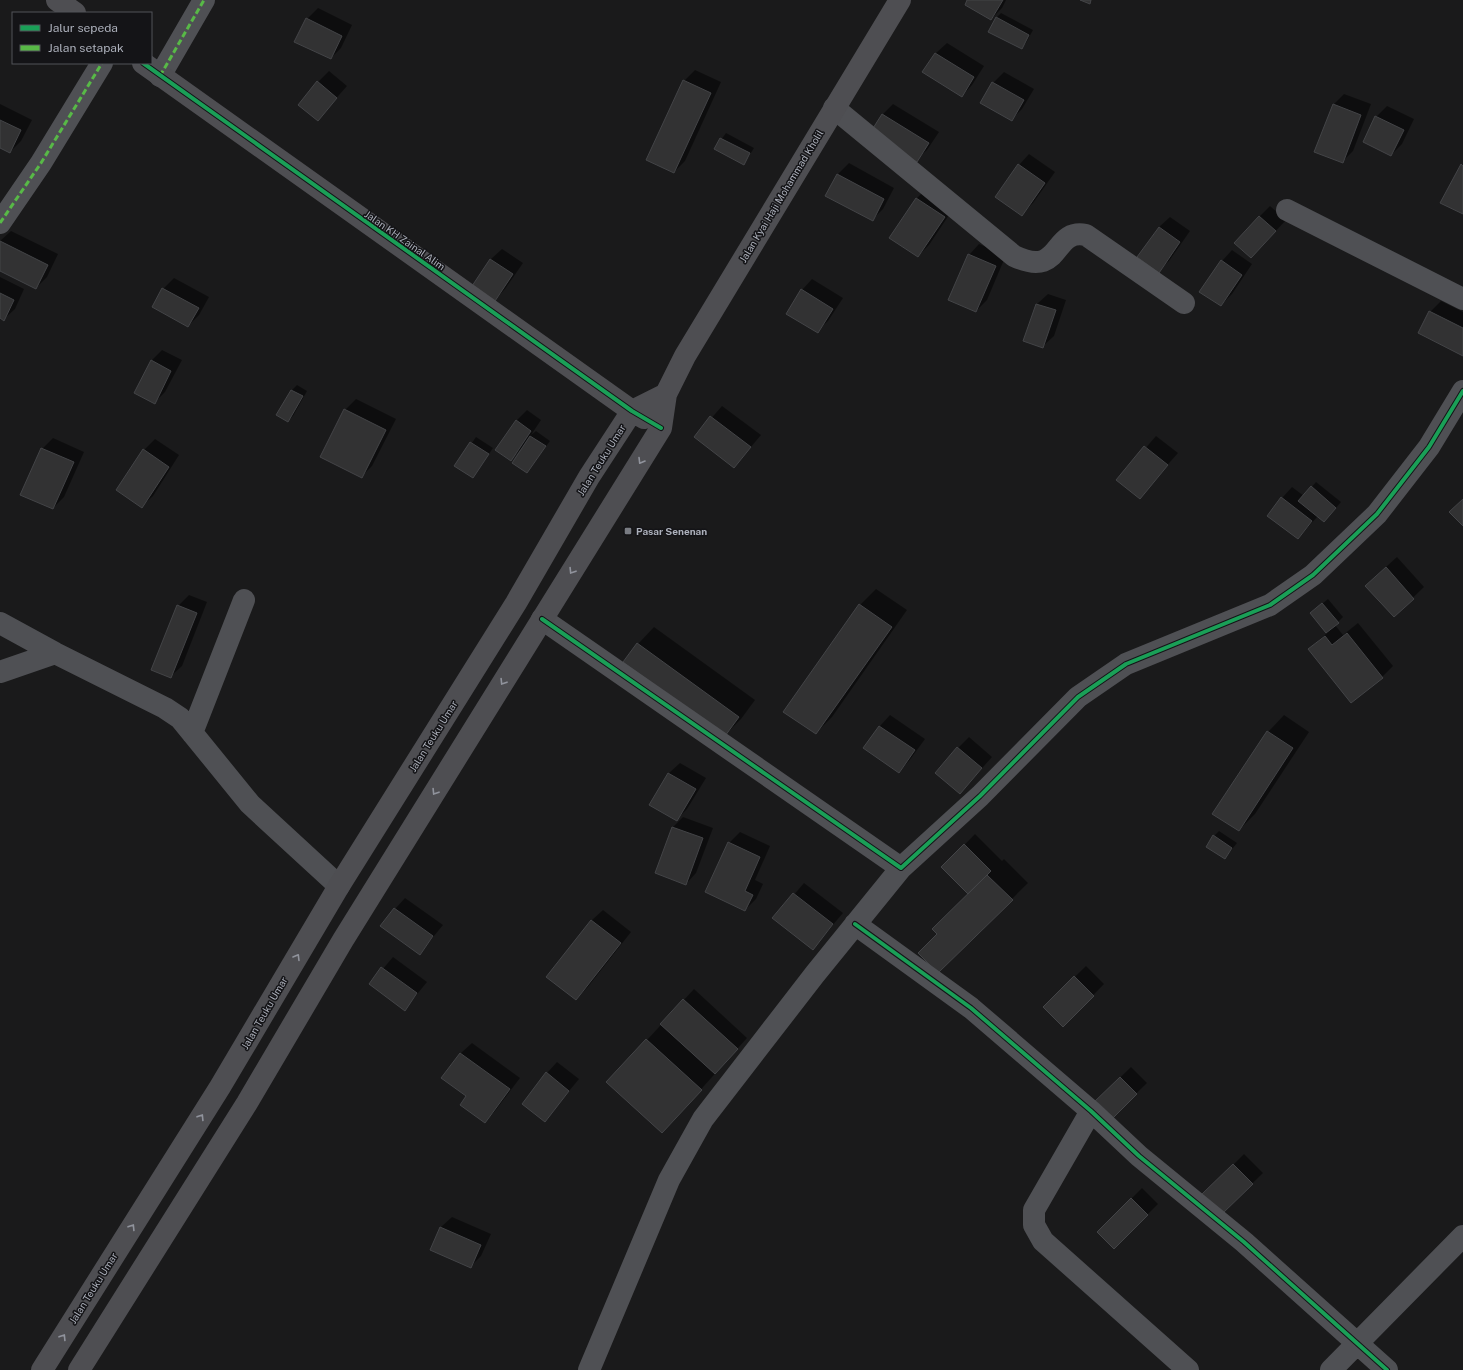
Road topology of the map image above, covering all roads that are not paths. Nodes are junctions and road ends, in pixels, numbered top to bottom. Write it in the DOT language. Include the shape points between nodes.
graph roads {
  1 [pos="58,0"];
  2 [pos="204,0"];
  3 [pos="900,0"];
  4 [pos="74,12"];
  5 [pos="101,64"];
  6 [pos="144,64"];
  7 [pos="160,76"];
  8 [pos="834,108"];
  9 [pos="1287,210"];
  10 [pos="0,223"];
  11 [pos="1463,299"];
  12 [pos="1184,303"];
  13 [pos="1463,391"];
  14 [pos="666,394"];
  15 [pos="632,411"];
  16 [pos="661,428"];
  17 [pos="244,600"];
  18 [pos="542,619"];
  19 [pos="0,623"];
  20 [pos="55,653"];
  21 [pos="0,672"];
  22 [pos="192,733"];
  23 [pos="901,868"];
  24 [pos="339,886"];
  25 [pos="854,924"];
  26 [pos="272,998"];
  27 [pos="301,1011"];
  28 [pos="1091,1111"];
  29 [pos="1463,1236"];
  30 [pos="1357,1343"];
  31 [pos="42,1370"];
  32 [pos="79,1370"];
  33 [pos="589,1370"];
  34 [pos="1188,1370"];
  35 [pos="1331,1370"];
  36 [pos="1387,1370"];
  1 -- 4 [label="main road"];
  2 -- 7 [label="street"];
  3 -- 8 [label="main road, Jalan Kyai Haji Mohammad Kholil"];
  5 -- 10 [label="street" via="41,163"];
  6 -- 7 [label="main road, Jalan KH Zainal Alim"];
  7 -- 15 [label="main road, Jalan KH Zainal Alim"];
  8 -- 12 [label="street" via="1014,256 1037,263 1050,258 1068,237 1076,233 1086,235"];
  8 -- 14 [label="main road, Jalan Kyai Haji Mohammad Kholil" via="685,356"];
  9 -- 11 [label="street"];
  13 -- 23 [label="street" via="1429,447 1377,514 1313,575 1270,605 1126,664 1078,697 980,796"];
  14 -- 15 [label="main road"];
  14 -- 16 [label="main road"];
  15 -- 16 [label="main road, Jalan KH Zainal Alim"];
  15 -- 24 [label="main road, Jalan Teuku Umar" via="589,477 516,603"];
  16 -- 18 [label="main road, one-way"];
  17 -- 22 [label="street"];
  18 -- 23 [label="street"];
  18 -- 27 [label="main road, one-way"];
  19 -- 20 [label="street"];
  20 -- 21 [label="street"];
  20 -- 22 [label="street" via="165,708 180,718"];
  22 -- 24 [label="street" via="250,804"];
  23 -- 25 [label="street"];
  26 -- 24 [label="main road, Jalan Teuku Umar, one-way"];
  25 -- 28 [label="street" via="972,1008"];
  25 -- 33 [label="street" via="703,1119 669,1180"];
  26 -- 27 [label="main road"];
  31 -- 26 [label="main road, Jalan Teuku Umar, one-way" via="220,1087"];
  27 -- 32 [label="main road"];
  28 -- 30 [label="street" via="1139,1156 1244,1242"];
  28 -- 34 [label="street" via="1034,1210 1034,1226 1043,1240"];
  29 -- 30 [label="street"];
  30 -- 35 [label="street"];
  30 -- 36 [label="street"];
}
